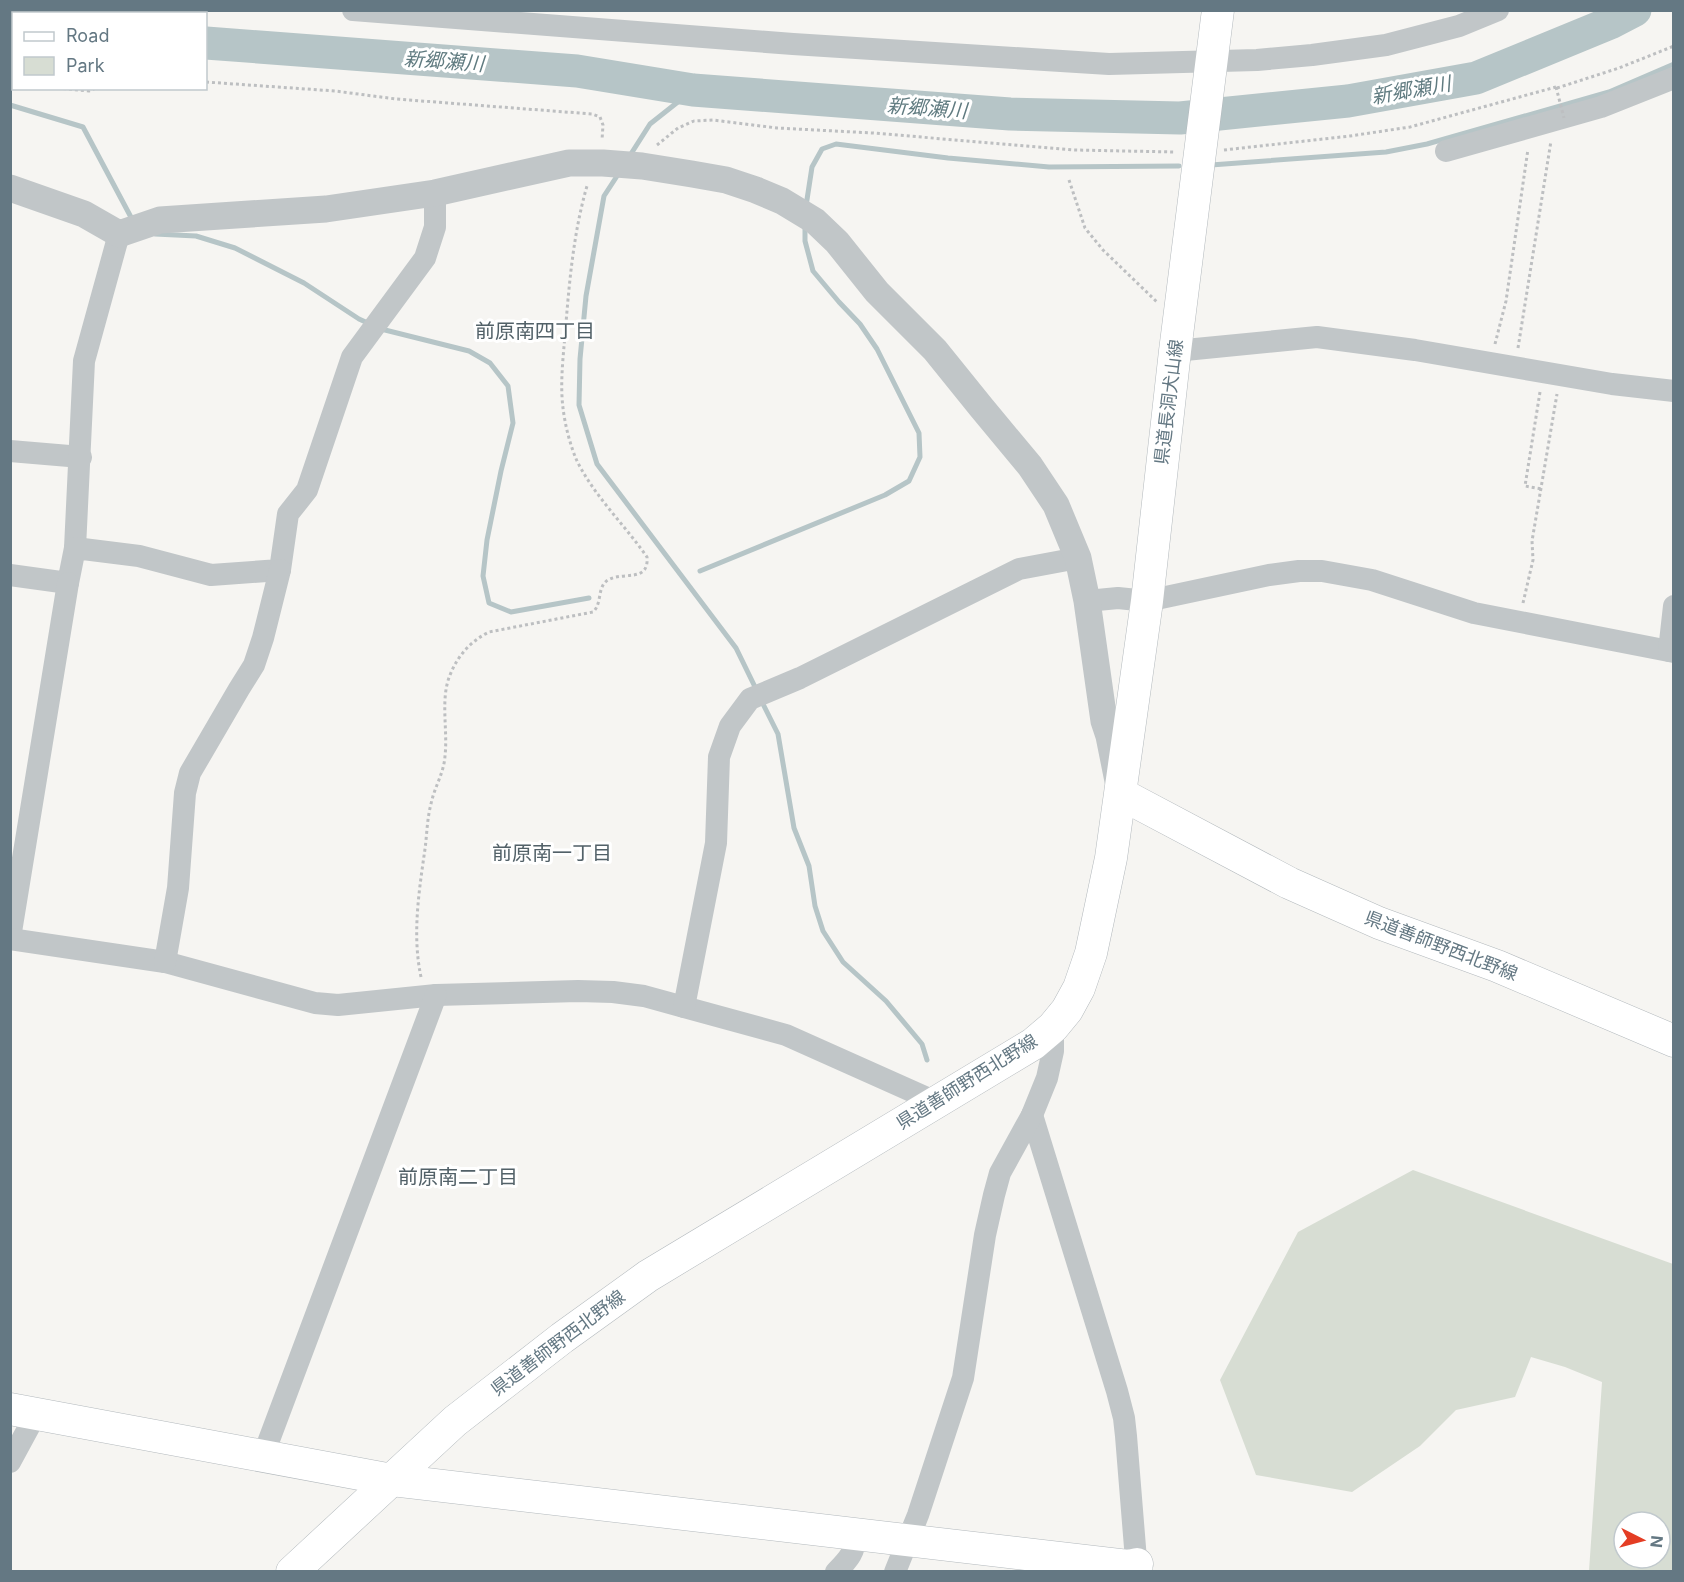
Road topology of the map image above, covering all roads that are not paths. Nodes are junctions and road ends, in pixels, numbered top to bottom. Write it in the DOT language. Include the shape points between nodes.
graph roads {
  1 [pos="353,10"];
  2 [pos="1218,10"];
  3 [pos="1498,10"];
  4 [pos="1212,61"];
  5 [pos="1674,78"];
  6 [pos="1446,151"];
  7 [pos="10,188"];
  8 [pos="435,193"];
  9 [pos="119,234"];
  10 [pos="1175,351"];
  11 [pos="1674,391"];
  12 [pos="10,451"];
  13 [pos="81,457"];
  14 [pos="75,549"];
  15 [pos="1078,558"];
  16 [pos="280,570"];
  17 [pos="10,575"];
  18 [pos="68,583"];
  19 [pos="1087,601"];
  20 [pos="1147,601"];
  21 [pos="1674,606"];
  22 [pos="1671,651"];
  23 [pos="1121,794"];
  24 [pos="10,939"];
  25 [pos="165,962"];
  26 [pos="430,996"];
  27 [pos="684,1007"];
  28 [pos="1053,1027"];
  29 [pos="1674,1041"];
  30 [pos="940,1100"];
  31 [pos="1032,1114"];
  32 [pos="23,1412"];
  33 [pos="263,1456"];
  34 [pos="10,1461"];
  35 [pos="392,1480"];
  36 [pos="857,1533"];
  37 [pos="909,1539"];
  38 [pos="1137,1568"];
  39 [pos="292,1572"];
  40 [pos="836,1572"];
  41 [pos="895,1572"];
  1 -- 4 [label="street" via="1109,64"];
  2 -- 4 [label="main road, 県道長洞犬山線"];
  3 -- 4 [label="street" via="1459,26 1386,45 1312,55"];
  4 -- 10 [label="main road, 県道長洞犬山線"];
  5 -- 6 [label="street" via="1601,107"];
  7 -- 9 [label="street" via="84,214"];
  8 -- 9 [label="street" via="326,209 160,220"];
  8 -- 15 [label="street" via="570,163 599,163 726,180 808,216 837,242 877,292 935,350 1030,466 1056,505"];
  8 -- 16 [label="street" via="435,227 425,258 352,357 307,490 288,514"];
  9 -- 13 [label="street" via="84,362"];
  10 -- 11 [label="street" via="1317,337"];
  10 -- 20 [label="main road, 県道長洞犬山線"];
  12 -- 13 [label="street"];
  13 -- 14 [label="street"];
  14 -- 16 [label="street" via="139,556 211,575"];
  14 -- 18 [label="street"];
  15 -- 19 [label="street"];
  15 -- 27 [label="street" via="1019,569 750,699 730,726 719,757 716,843"];
  16 -- 25 [label="street" via="254,665 190,773 178,888"];
  17 -- 18 [label="street"];
  18 -- 24 [label="street"];
  19 -- 20 [label="street"];
  19 -- 23 [label="street" via="1104,721"];
  20 -- 22 [label="street" via="1269,575 1322,571 1372,580 1474,613"];
  20 -- 23 [label="main road, 県道長洞犬山線"];
  21 -- 22 [label="street"];
  23 -- 28 [label="main road, 県道善師野西北野線" via="1091,953 1079,988"];
  23 -- 29 [label="main road, 県道善師野西北野線" via="1289,883"];
  24 -- 25 [label="street"];
  25 -- 26 [label="street" via="315,1003 338,1005"];
  26 -- 27 [label="street" via="578,990 644,996"];
  26 -- 33 [label="street"];
  27 -- 30 [label="street" via="786,1035"];
  28 -- 30 [label="main road, 県道善師野西北野線" via="1033,1044"];
  28 -- 31 [label="street" via="1047,1078"];
  30 -- 35 [label="main road, 県道善師野西北野線" via="648,1276 455,1421"];
  31 -- 37 [label="street" via="1000,1173 963,1378"];
  31 -- 38 [label="street" via="1121,1409"];
  32 -- 33 [label="main road"];
  32 -- 34 [label="street"];
  33 -- 35 [label="main road"];
  35 -- 36 [label="main road"];
  35 -- 39 [label="main road"];
  36 -- 37 [label="main road"];
  36 -- 40 [label="street" via="855,1549"];
  37 -- 38 [label="main road"];
  37 -- 41 [label="street"];
}
